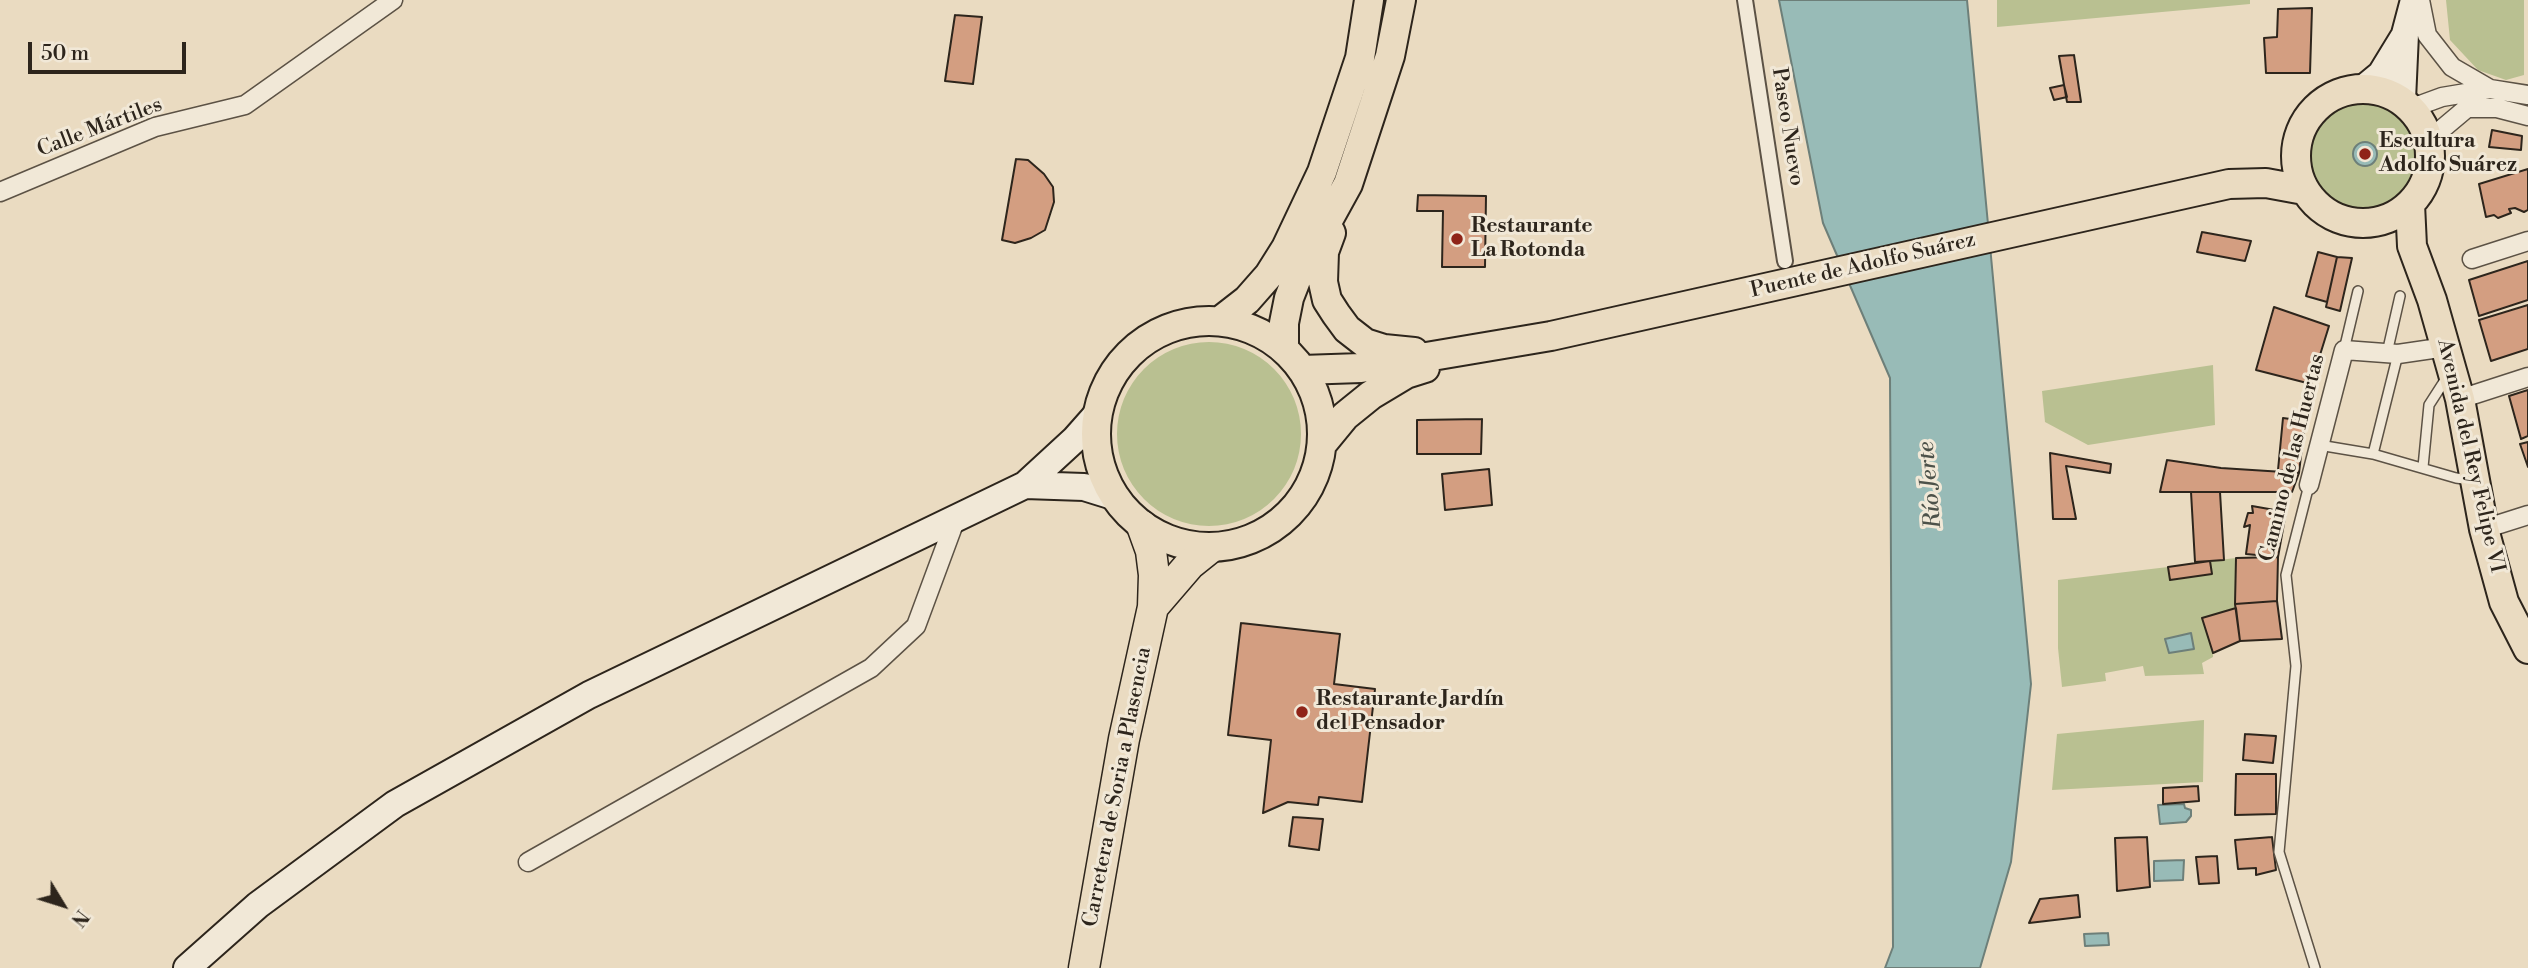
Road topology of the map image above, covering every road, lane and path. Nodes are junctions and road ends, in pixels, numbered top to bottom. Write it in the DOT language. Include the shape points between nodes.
graph roads {
  1 [pos="393,0"];
  2 [pos="1369,0"];
  3 [pos="1401,0"];
  4 [pos="1745,0"];
  5 [pos="2417,0"];
  6 [pos="2406,34"];
  7 [pos="2364,88"];
  8 [pos="2490,89"];
  9 [pos="2528,95"];
  10 [pos="2407,104"];
  11 [pos="2528,116"];
  12 [pos="2296,143"];
  13 [pos="2430,151"];
  14 [pos="1348,184"];
  15 [pos="2226,185"];
  16 [pos="2304,190"];
  17 [pos="0,192"];
  18 [pos="2410,204"];
  19 [pos="2374,223"];
  20 [pos="2528,241"];
  21 [pos="2472,259"];
  22 [pos="1785,261"];
  23 [pos="2416,261"];
  24 [pos="2358,291"];
  25 [pos="2399,296"];
  26 [pos="1220,321"];
  27 [pos="1496,346"];
  28 [pos="1284,349"];
  29 [pos="2344,349"];
  30 [pos="2393,353"];
  31 [pos="1445,354"];
  32 [pos="2449,358"];
  33 [pos="1303,370"];
  34 [pos="2528,377"];
  35 [pos="2460,399"];
  36 [pos="1098,413"];
  37 [pos="1322,444"];
  38 [pos="2319,445"];
  39 [pos="2373,454"];
  40 [pos="2423,467"];
  41 [pos="2474,480"];
  42 [pos="1025,485"];
  43 [pos="2309,485"];
  44 [pos="1113,496"];
  45 [pos="2528,515"];
  46 [pos="956,518"];
  47 [pos="1142,526"];
  48 [pos="2483,529"];
  49 [pos="1210,548"];
  50 [pos="1153,607"];
  51 [pos="2528,649"];
  52 [pos="528,862"];
  53 [pos="187,968"];
  54 [pos="1084,968"];
  55 [pos="2315,968"];
  1 -- 17 [label="street, Calle Mártiles" via="245,106 155,127"];
  2 -- 26 [label="main road" via="1360,58 1322,172 1269,275"];
  3 -- 14 [label="main road" via="1390,56"];
  4 -- 22 [label="street, Paseo Nuevo"];
  5 -- 6 [label="main road"];
  5 -- 8 [label="street" via="2427,35 2452,67"];
  6 -- 7 [label="main road" via="2381,74"];
  6 -- 10 [label="main road"];
  7 -- 10 [label="main road" via="2384,91"];
  7 -- 12 [label="main road" via="2328,97 2302,125"];
  8 -- 9 [label="street"];
  8 -- 10 [label="street"];
  10 -- 13 [label="main road" via="2421,121"];
  11 -- 13 [label="street" via="2497,108 2467,108 2442,129"];
  12 -- 15 [label="main road" via="2269,166"];
  12 -- 16 [label="main road" via="2295,159"];
  13 -- 18 [label="main road" via="2422,189"];
  14 -- 28 [label="main road" via="1289,298"];
  14 -- 31 [label="main road" via="1324,252 1327,300 1347,329 1365,343 1404,352"];
  15 -- 16 [label="main road" via="2266,183"];
  15 -- 27 [label="main road, Puente de Adolfo Suárez"];
  16 -- 19 [label="main road" via="2334,217"];
  18 -- 19 [label="main road"];
  18 -- 23 [label="main road"];
  19 -- 23 [label="main road" via="2396,237"];
  20 -- 21 [label="street"];
  23 -- 32 [label="main road, Avenida del Rey Felipe VI"];
  24 -- 29 [label="lane"];
  25 -- 30 [label="lane"];
  26 -- 28 [label="main road" via="1254,330"];
  26 -- 36 [label="main road" via="1172,327 1151,337 1116,370"];
  27 -- 31 [label="main road"];
  27 -- 37 [label="main road" via="1406,374 1345,416"];
  28 -- 33 [label="main road"];
  29 -- 30 [label="street, Camino de las Huertas"];
  29 -- 38 [label="street, Camino de las Huertas"];
  30 -- 32 [label="street, Camino de las Huertas"];
  30 -- 39 [label="lane"];
  31 -- 33 [label="main road" via="1361,368"];
  32 -- 35 [label="main road, Avenida del Rey Felipe VI"];
  32 -- 40 [label="lane" via="2429,405"];
  33 -- 37 [label="main road" via="1319,405"];
  34 -- 35 [label="street"];
  35 -- 41 [label="main road, Avenida del Rey Felipe VI"];
  36 -- 42 [label="main road"];
  36 -- 44 [label="main road" via="1100,464"];
  37 -- 49 [label="main road" via="1314,476 1281,521 1242,543"];
  38 -- 39 [label="lane"];
  38 -- 43 [label="street, Camino de las Huertas"];
  39 -- 40 [label="lane"];
  40 -- 41 [label="lane"];
  41 -- 48 [label="main road, Avenida del Rey Felipe VI"];
  42 -- 44 [label="main road" via="1084,487"];
  42 -- 46 [label="main road"];
  43 -- 55 [label="lane, Camino de las Huertas" via="2286,575 2296,666 2279,852"];
  44 -- 47 [label="main road"];
  45 -- 48 [label="street"];
  46 -- 52 [label="street" via="916,626 871,668"];
  46 -- 53 [label="main road" via="589,695 395,804 258,905"];
  47 -- 49 [label="main road" via="1174,542"];
  47 -- 50 [label="highway, Carretera de Soria a Plasencia" via="1151,551"];
  48 -- 51 [label="main road, Avenida del Rey Felipe VI" via="2504,602"];
  49 -- 50 [label="highway" via="1189,564"];
  50 -- 54 [label="highway, Carretera de Soria a Plasencia" via="1124,739"];
}
